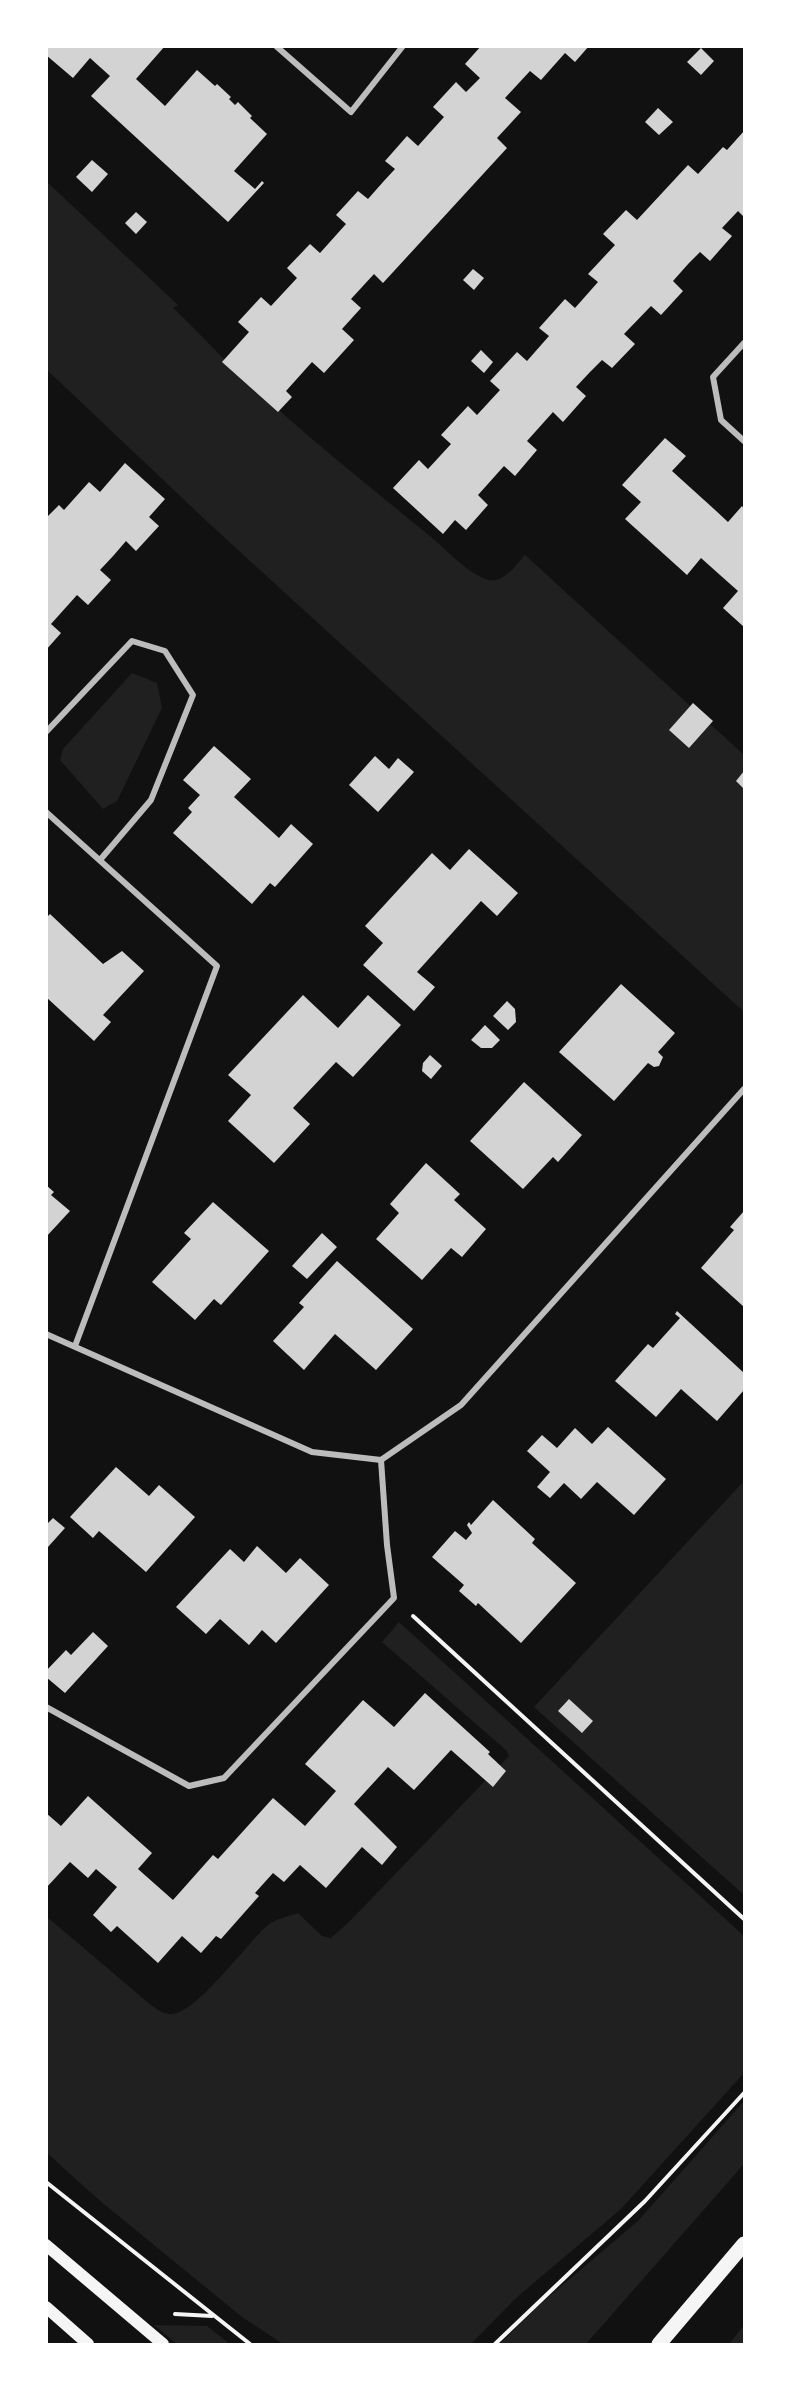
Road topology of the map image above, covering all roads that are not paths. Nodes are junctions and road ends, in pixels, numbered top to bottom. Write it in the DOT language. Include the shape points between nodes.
graph roads {
  1 [pos="276,46"];
  2 [pos="403,46"];
  3 [pos="744,342"];
  4 [pos="744,441"];
  5 [pos="46,732"];
  6 [pos="46,812"];
  7 [pos="100,860"];
  8 [pos="744,1089"];
  9 [pos="46,1334"];
  10 [pos="75,1346"];
  11 [pos="381,1460"];
  12 [pos="46,1707"];
  13 [pos="744,2244"];
  14 [pos="46,2245"];
  15 [pos="46,2307"];
  16 [pos="88,2344"];
  17 [pos="163,2344"];
  18 [pos="659,2344"];
  1 -- 2 [label="street" via="351,112"];
  3 -- 4 [label="street" via="713,377 721,420"];
  5 -- 7 [label="street" via="132,641 165,651 193,695 151,800"];
  6 -- 7 [label="street"];
  7 -- 10 [label="street" via="217,966"];
  8 -- 11 [label="street" via="461,1405"];
  9 -- 10 [label="street"];
  10 -- 11 [label="street" via="312,1452"];
  11 -- 12 [label="street" via="394,1598 224,1778 189,1786"];
  13 -- 18 [label="main road"];
  14 -- 17 [label="main road"];
  15 -- 16 [label="main road"];
}
